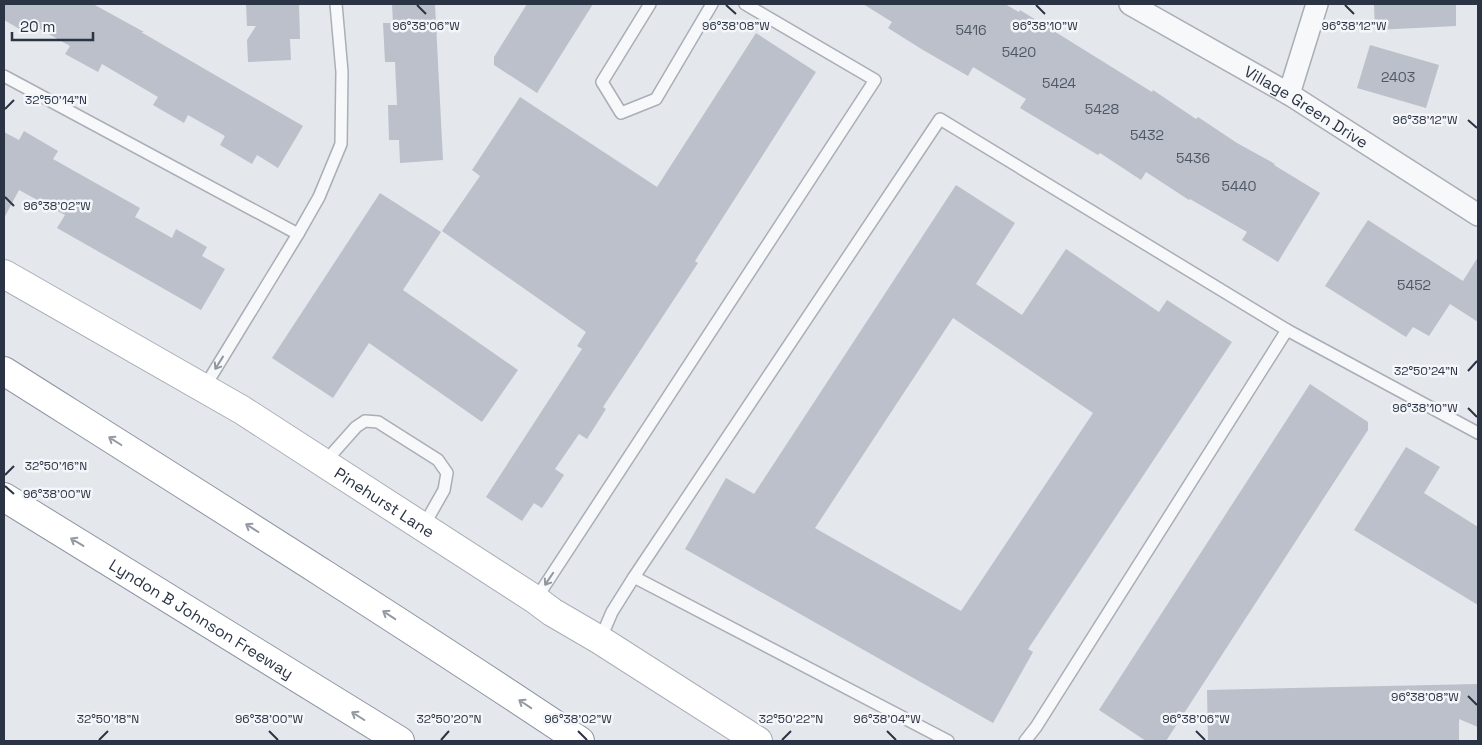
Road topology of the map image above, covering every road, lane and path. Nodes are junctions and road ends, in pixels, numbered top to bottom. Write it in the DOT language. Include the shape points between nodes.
graph roads {
  1 [pos="336,4"];
  2 [pos="650,4"];
  3 [pos="712,4"];
  4 [pos="745,4"];
  5 [pos="1130,4"];
  6 [pos="1317,4"];
  7 [pos="4,76"];
  8 [pos="1289,94"];
  9 [pos="1478,216"];
  10 [pos="298,234"];
  11 [pos="4,274"];
  12 [pos="1287,330"];
  13 [pos="4,371"];
  14 [pos="203,388"];
  15 [pos="1478,433"];
  16 [pos="324,463"];
  17 [pos="4,497"];
  18 [pos="423,527"];
  19 [pos="634,577"];
  20 [pos="536,600"];
  21 [pos="600,640"];
  22 [pos="400,741"];
  23 [pos="580,741"];
  24 [pos="758,741"];
  25 [pos="948,741"];
  26 [pos="1025,741"];
  1 -- 10 [label="lane" via="342,72 341,144 319,198"];
  2 -- 3 [label="lane" via="602,82 621,113 656,99"];
  4 -- 20 [label="lane, one-way" via="875,80"];
  5 -- 8 [label="street, Village Green Drive"];
  6 -- 8 [label="street"];
  7 -- 10 [label="lane"];
  8 -- 9 [label="street, Village Green Drive"];
  10 -- 14 [label="lane, one-way"];
  11 -- 14 [label="main road, Pinehurst Lane"];
  12 -- 15 [label="lane"];
  12 -- 19 [label="lane" via="940,119"];
  12 -- 26 [label="lane" via="1042,719"];
  23 -- 13 [label="main road, one-way" via="315,567"];
  14 -- 16 [label="main road, Pinehurst Lane"];
  16 -- 18 [label="main road, Pinehurst Lane"];
  16 -- 18 [label="lane" via="365,421 378,422 438,460 447,473 444,490"];
  22 -- 17 [label="main road, Lyndon B Johnson Freeway, one-way"];
  18 -- 20 [label="main road, Pinehurst Lane"];
  19 -- 21 [label="lane" via="612,612"];
  19 -- 25 [label="lane"];
  20 -- 21 [label="main road, Pinehurst Lane"];
  21 -- 24 [label="main road, Pinehurst Lane"];
}
